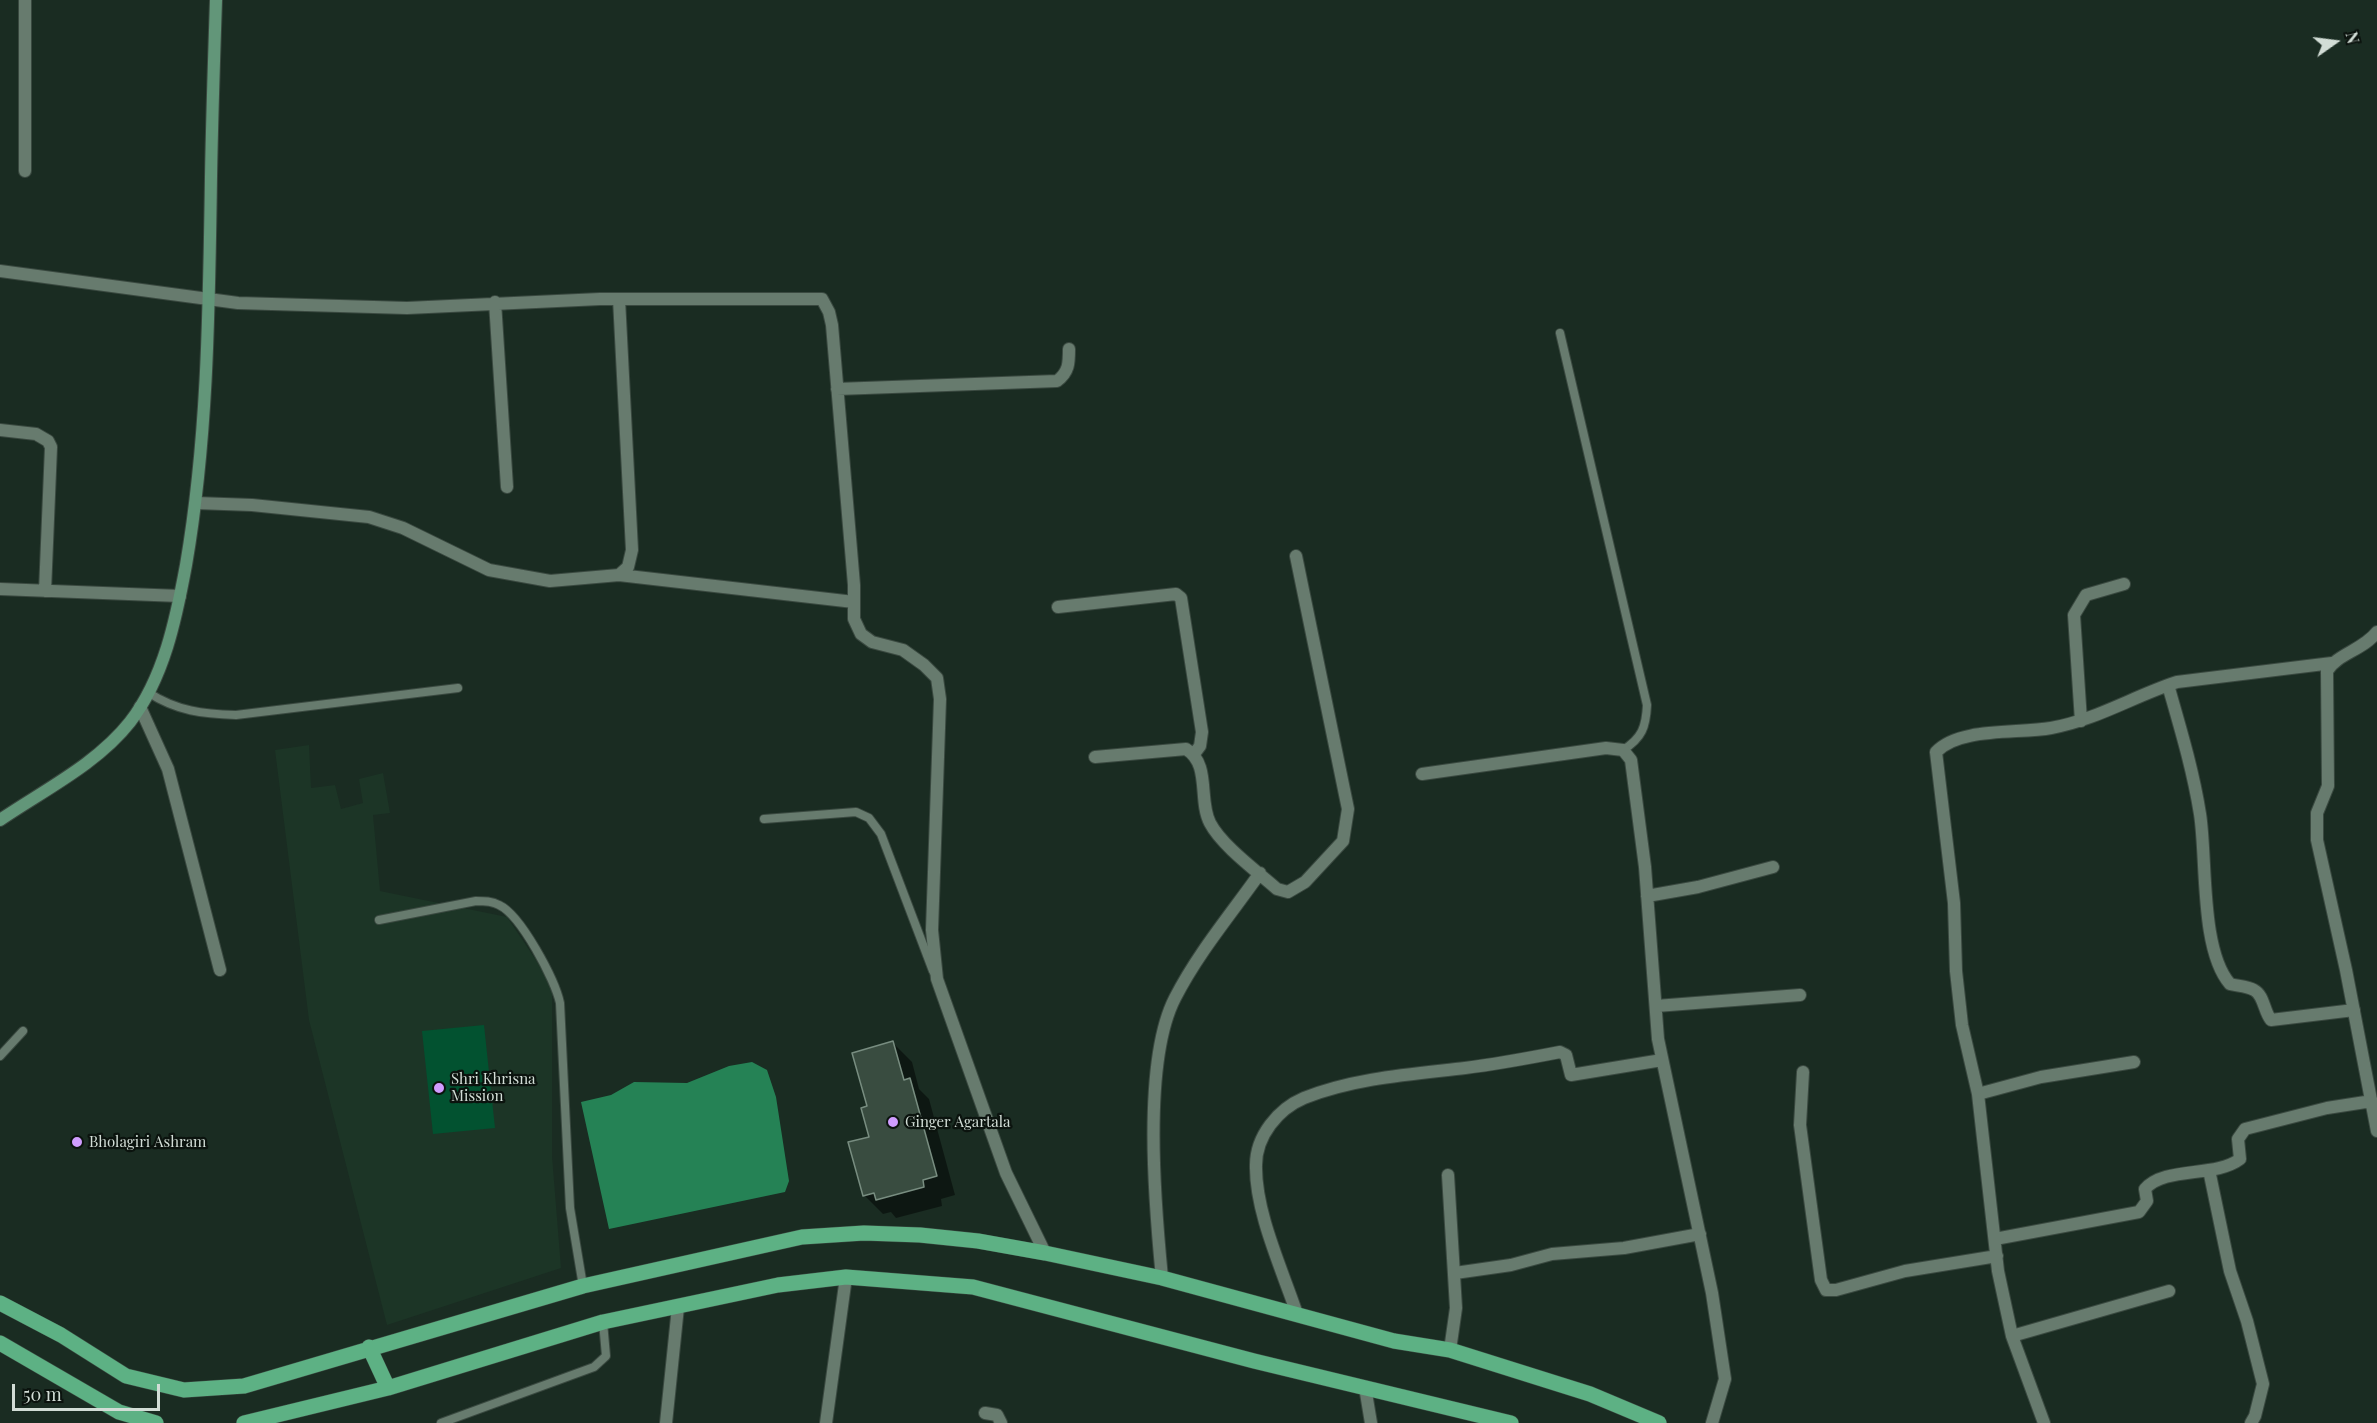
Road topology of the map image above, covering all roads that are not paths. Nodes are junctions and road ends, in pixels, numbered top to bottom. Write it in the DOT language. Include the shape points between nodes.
graph roads {
  1 [pos="25,0"];
  2 [pos="216,0"];
  3 [pos="25,171"];
  4 [pos="0,271"];
  5 [pos="620,299"];
  6 [pos="210,300"];
  7 [pos="495,302"];
  8 [pos="1560,333"];
  9 [pos="1069,349"];
  10 [pos="837,389"];
  11 [pos="0,430"];
  12 [pos="507,487"];
  13 [pos="196,503"];
  14 [pos="1296,555"];
  15 [pos="619,575"];
  16 [pos="2124,584"];
  17 [pos="0,589"];
  18 [pos="45,591"];
  19 [pos="180,596"];
  20 [pos="854,602"];
  21 [pos="1058,607"];
  22 [pos="2377,632"];
  23 [pos="2332,663"];
  24 [pos="2168,685"];
  25 [pos="458,688"];
  26 [pos="149,693"];
  27 [pos="140,707"];
  28 [pos="2081,721"];
  29 [pos="1623,750"];
  30 [pos="1194,754"];
  31 [pos="1095,757"];
  32 [pos="1422,774"];
  33 [pos="764,819"];
  34 [pos="0,820"];
  35 [pos="1773,867"];
  36 [pos="1260,873"];
  37 [pos="1647,896"];
  38 [pos="379,921"];
  39 [pos="220,970"];
  40 [pos="936,979"];
  41 [pos="1800,995"];
  42 [pos="1656,1006"];
  43 [pos="2354,1010"];
  44 [pos="23,1031"];
  45 [pos="0,1056"];
  46 [pos="1662,1060"];
  47 [pos="2134,1062"];
  48 [pos="1803,1072"];
  49 [pos="1978,1094"];
  50 [pos="2372,1101"];
  51 [pos="2377,1131"];
  52 [pos="2209,1170"];
  53 [pos="1448,1175"];
  54 [pos="1700,1234"];
  55 [pos="1995,1239"];
  56 [pos="1045,1252"];
  57 [pos="1997,1256"];
  58 [pos="1455,1273"];
  59 [pos="846,1277"];
  60 [pos="1162,1278"];
  61 [pos="583,1286"];
  62 [pos="2169,1291"];
  63 [pos="0,1304"];
  64 [pos="678,1307"];
  65 [pos="1297,1314"];
  66 [pos="603,1322"];
  67 [pos="2012,1336"];
  68 [pos="0,1343"];
  69 [pos="369,1347"];
  70 [pos="1450,1350"];
  71 [pos="1365,1387"];
  72 [pos="388,1388"];
  73 [pos="986,1413"];
  74 [pos="156,1423"];
  75 [pos="244,1423"];
  76 [pos="441,1423"];
  77 [pos="666,1423"];
  78 [pos="826,1423"];
  79 [pos="1001,1423"];
  80 [pos="1371,1423"];
  81 [pos="1511,1423"];
  82 [pos="1659,1423"];
  83 [pos="1712,1423"];
  84 [pos="2044,1423"];
  85 [pos="2251,1423"];
  1 -- 3 [label="street"];
  2 -- 6 [label="street"];
  4 -- 6 [label="street"];
  5 -- 7 [label="street"];
  5 -- 10 [label="street" via="822,299 832,325"];
  5 -- 15 [label="street" via="632,550 628,567"];
  6 -- 7 [label="street" via="407,308"];
  6 -- 13 [label="street"];
  7 -- 12 [label="street"];
  8 -- 29 [label="lane" via="1647,705 1646,724 1638,741"];
  9 -- 10 [label="street" via="1069,365 1057,381"];
  10 -- 20 [label="street"];
  11 -- 18 [label="street" via="36,434 51,447"];
  13 -- 15 [label="street" via="252,504 369,517 403,528 489,570 550,581"];
  13 -- 19 [label="street"];
  14 -- 36 [label="street" via="1348,808 1343,841 1297,889 1277,889"];
  15 -- 20 [label="street"];
  16 -- 28 [label="street" via="2086,595 2074,615"];
  17 -- 18 [label="street"];
  18 -- 19 [label="street"];
  19 -- 26 [label="street"];
  20 -- 40 [label="street" via="854,619 861,634 872,642 903,650 936,678 940,699 932,930"];
  21 -- 30 [label="street" via="1176,594 1181,597 1202,732"];
  22 -- 23 [label="street" via="2369,642"];
  23 -- 24 [label="street"];
  23 -- 43 [label="street" via="2326,684 2328,786 2317,813 2317,840"];
  24 -- 28 [label="street"];
  24 -- 43 [label="street" via="2200,816 2206,894 2218,968 2230,984 2259,993 2271,1020"];
  25 -- 26 [label="lane" via="236,715 184,710"];
  26 -- 27 [label="street"];
  27 -- 34 [label="street" via="102,751"];
  27 -- 39 [label="street" via="168,769"];
  28 -- 49 [label="street" via="1962,737 1945,743 1936,752 1954,903 1961,1014"];
  29 -- 32 [label="street" via="1606,748"];
  29 -- 37 [label="street" via="1631,760"];
  30 -- 31 [label="street" via="1186,749"];
  30 -- 36 [label="street" via="1210,823"];
  33 -- 40 [label="lane" via="856,812 869,818 882,834"];
  35 -- 37 [label="street"];
  36 -- 60 [label="street" via="1174,1000 1162,1041 1154,1167"];
  37 -- 42 [label="street"];
  38 -- 61 [label="lane" via="476,901 490,902 509,913 533,948 560,1003 570,1208"];
  40 -- 56 [label="street" via="1006,1173"];
  41 -- 42 [label="street"];
  42 -- 46 [label="street"];
  43 -- 50 [label="street"];
  44 -- 45 [label="lane"];
  46 -- 54 [label="street"];
  46 -- 65 [label="street" via="1570,1075 1566,1055 1560,1052 1413,1072 1304,1098 1281,1113 1261,1136 1256,1164 1270,1234"];
  47 -- 49 [label="street" via="2041,1077"];
  48 -- 57 [label="street" via="1800,1125 1821,1280 1826,1290 1905,1271"];
  49 -- 55 [label="street"];
  50 -- 51 [label="street"];
  50 -- 52 [label="street" via="2245,1129 2238,1139 2240,1159"];
  52 -- 55 [label="street" via="2158,1179 2145,1189 2147,1201 2139,1212"];
  52 -- 85 [label="street" via="2228,1261 2263,1384"];
  53 -- 58 [label="street"];
  54 -- 58 [label="street" via="1624,1248 1552,1254"];
  54 -- 83 [label="street" via="1725,1379"];
  55 -- 57 [label="street"];
  56 -- 60 [label="main road"];
  56 -- 61 [label="main road" via="920,1235 802,1237"];
  57 -- 67 [label="street"];
  58 -- 70 [label="street" via="1456,1308"];
  59 -- 64 [label="main road" via="778,1286"];
  59 -- 71 [label="main road" via="973,1287"];
  59 -- 78 [label="street"];
  60 -- 65 [label="main road"];
  61 -- 69 [label="main road"];
  62 -- 67 [label="street"];
  63 -- 69 [label="main road" via="61,1335 126,1376 184,1390 244,1386"];
  64 -- 66 [label="main road"];
  64 -- 77 [label="street"];
  65 -- 70 [label="main road" via="1394,1341"];
  66 -- 72 [label="main road"];
  66 -- 76 [label="lane" via="606,1356 594,1367"];
  67 -- 84 [label="street"];
  68 -- 74 [label="main road" via="119,1412"];
  69 -- 72 [label="main road"];
  70 -- 82 [label="main road" via="1590,1394"];
  71 -- 80 [label="street"];
  71 -- 81 [label="main road"];
  72 -- 75 [label="main road"];
  73 -- 79 [label="street" via="997,1415"];
}
